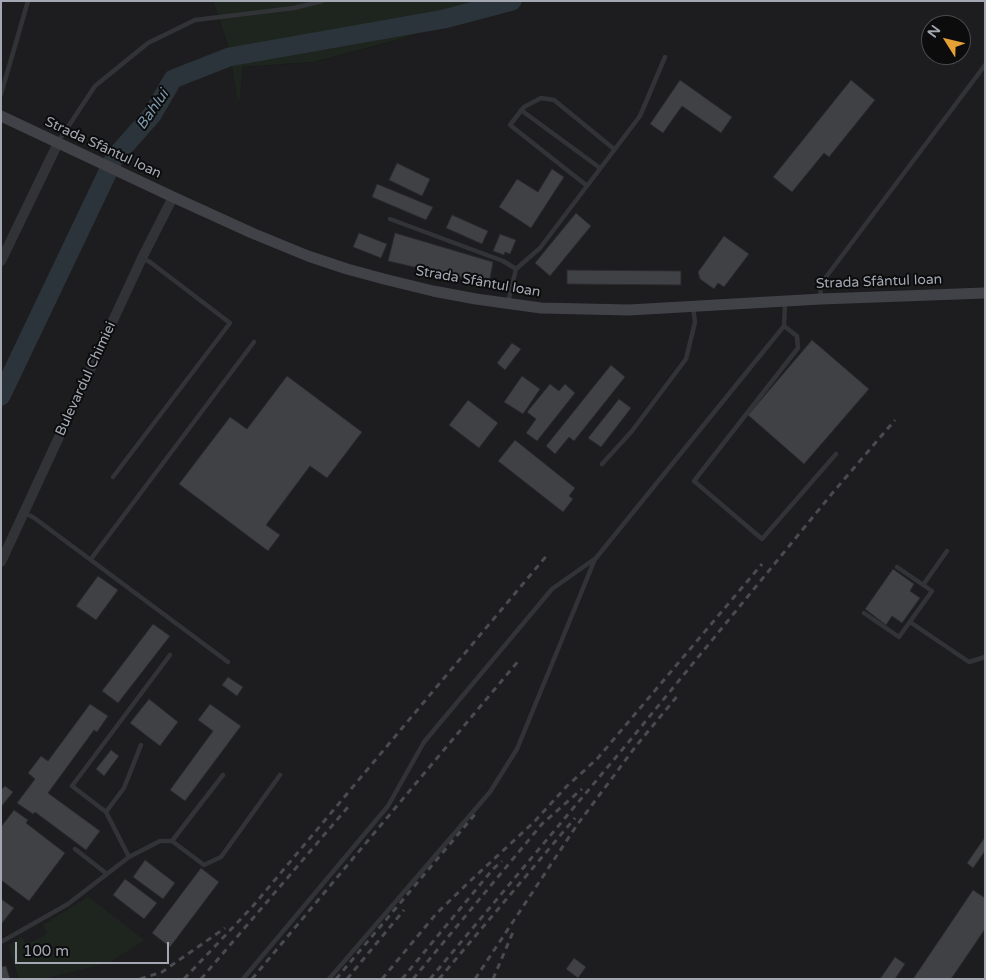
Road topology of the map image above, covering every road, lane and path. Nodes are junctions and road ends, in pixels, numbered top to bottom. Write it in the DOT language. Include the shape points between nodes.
graph roads {
  1 [pos="28,1"];
  2 [pos="322,1"];
  3 [pos="665,57"];
  4 [pos="985,65"];
  5 [pos="1,94"];
  6 [pos="522,110"];
  7 [pos="1,116"];
  8 [pos="58,143"];
  9 [pos="614,149"];
  10 [pos="600,168"];
  11 [pos="586,186"];
  12 [pos="173,197"];
  13 [pos="390,219"];
  14 [pos="142,258"];
  15 [pos="1,261"];
  16 [pos="516,269"];
  17 [pos="985,293"];
  18 [pos="821,299"];
  19 [pos="785,301"];
  20 [pos="507,305"];
  21 [pos="693,306"];
  22 [pos="784,326"];
  23 [pos="254,342"];
  24 [pos="836,454"];
  25 [pos="602,464"];
  26 [pos="113,478"];
  27 [pos="24,513"];
  28 [pos="947,551"];
  29 [pos="596,558"];
  30 [pos="91,560"];
  31 [pos="1,562"];
  32 [pos="897,567"];
  33 [pos="923,585"];
  34 [pos="864,613"];
  35 [pos="910,622"];
  36 [pos="170,655"];
  37 [pos="985,657"];
  38 [pos="228,662"];
  39 [pos="141,745"];
  40 [pos="223,775"];
  41 [pos="280,775"];
  42 [pos="106,812"];
  43 [pos="172,841"];
  44 [pos="75,849"];
  45 [pos="129,857"];
  46 [pos="107,874"];
  47 [pos="1,942"];
  48 [pos="243,979"];
  49 [pos="330,979"];
  1 -- 5 [label="lane"];
  2 -- 8 [label="lane" via="294,8 195,20 148,44 95,86"];
  3 -- 9 [label="lane" via="640,116"];
  4 -- 18 [label="lane" via="820,285"];
  6 -- 9 [label="lane" via="541,98 554,100"];
  6 -- 10 [label="lane"];
  6 -- 11 [label="lane" via="510,125"];
  7 -- 8 [label="main road, Strada Sfântul Ioan"];
  8 -- 12 [label="main road, Strada Sfântul Ioan"];
  8 -- 15 [label="street"];
  9 -- 10 [label="lane"];
  10 -- 11 [label="lane"];
  11 -- 16 [label="lane" via="540,248"];
  12 -- 14 [label="street, Bulevardul Chimiei"];
  12 -- 20 [label="main road, Strada Sfântul Ioan" via="252,233 347,269 433,291"];
  13 -- 16 [label="lane" via="503,261"];
  14 -- 26 [label="lane" via="230,323"];
  14 -- 27 [label="street, Bulevardul Chimiei"];
  16 -- 20 [label="lane"];
  17 -- 18 [label="main road, Strada Sfântul Ioan"];
  18 -- 19 [label="main road, Strada Sfântul Ioan"];
  19 -- 21 [label="main road, Strada Sfântul Ioan"];
  19 -- 22 [label="lane"];
  20 -- 21 [label="main road, Strada Sfântul Ioan" via="629,310"];
  21 -- 25 [label="lane" via="695,322 686,359"];
  22 -- 24 [label="lane" via="797,336 798,348 694,481 762,539"];
  22 -- 29 [label="lane"];
  23 -- 30 [label="lane"];
  27 -- 30 [label="lane"];
  27 -- 31 [label="street, Bulevardul Chimiei"];
  28 -- 33 [label="lane"];
  29 -- 48 [label="lane" via="552,589 424,742 388,806"];
  29 -- 49 [label="lane" via="517,749 490,792"];
  30 -- 38 [label="lane"];
  32 -- 33 [label="lane"];
  33 -- 35 [label="lane" via="932,591"];
  34 -- 35 [label="lane" via="899,637"];
  35 -- 37 [label="lane" via="968,662"];
  36 -- 42 [label="lane" via="72,786"];
  39 -- 42 [label="lane" via="124,788"];
  40 -- 43 [label="lane"];
  41 -- 43 [label="lane" via="221,857 204,865"];
  42 -- 45 [label="lane"];
  43 -- 45 [label="lane" via="160,841"];
  44 -- 46 [label="lane"];
  45 -- 46 [label="lane"];
  46 -- 47 [label="lane" via="68,904"];
}
